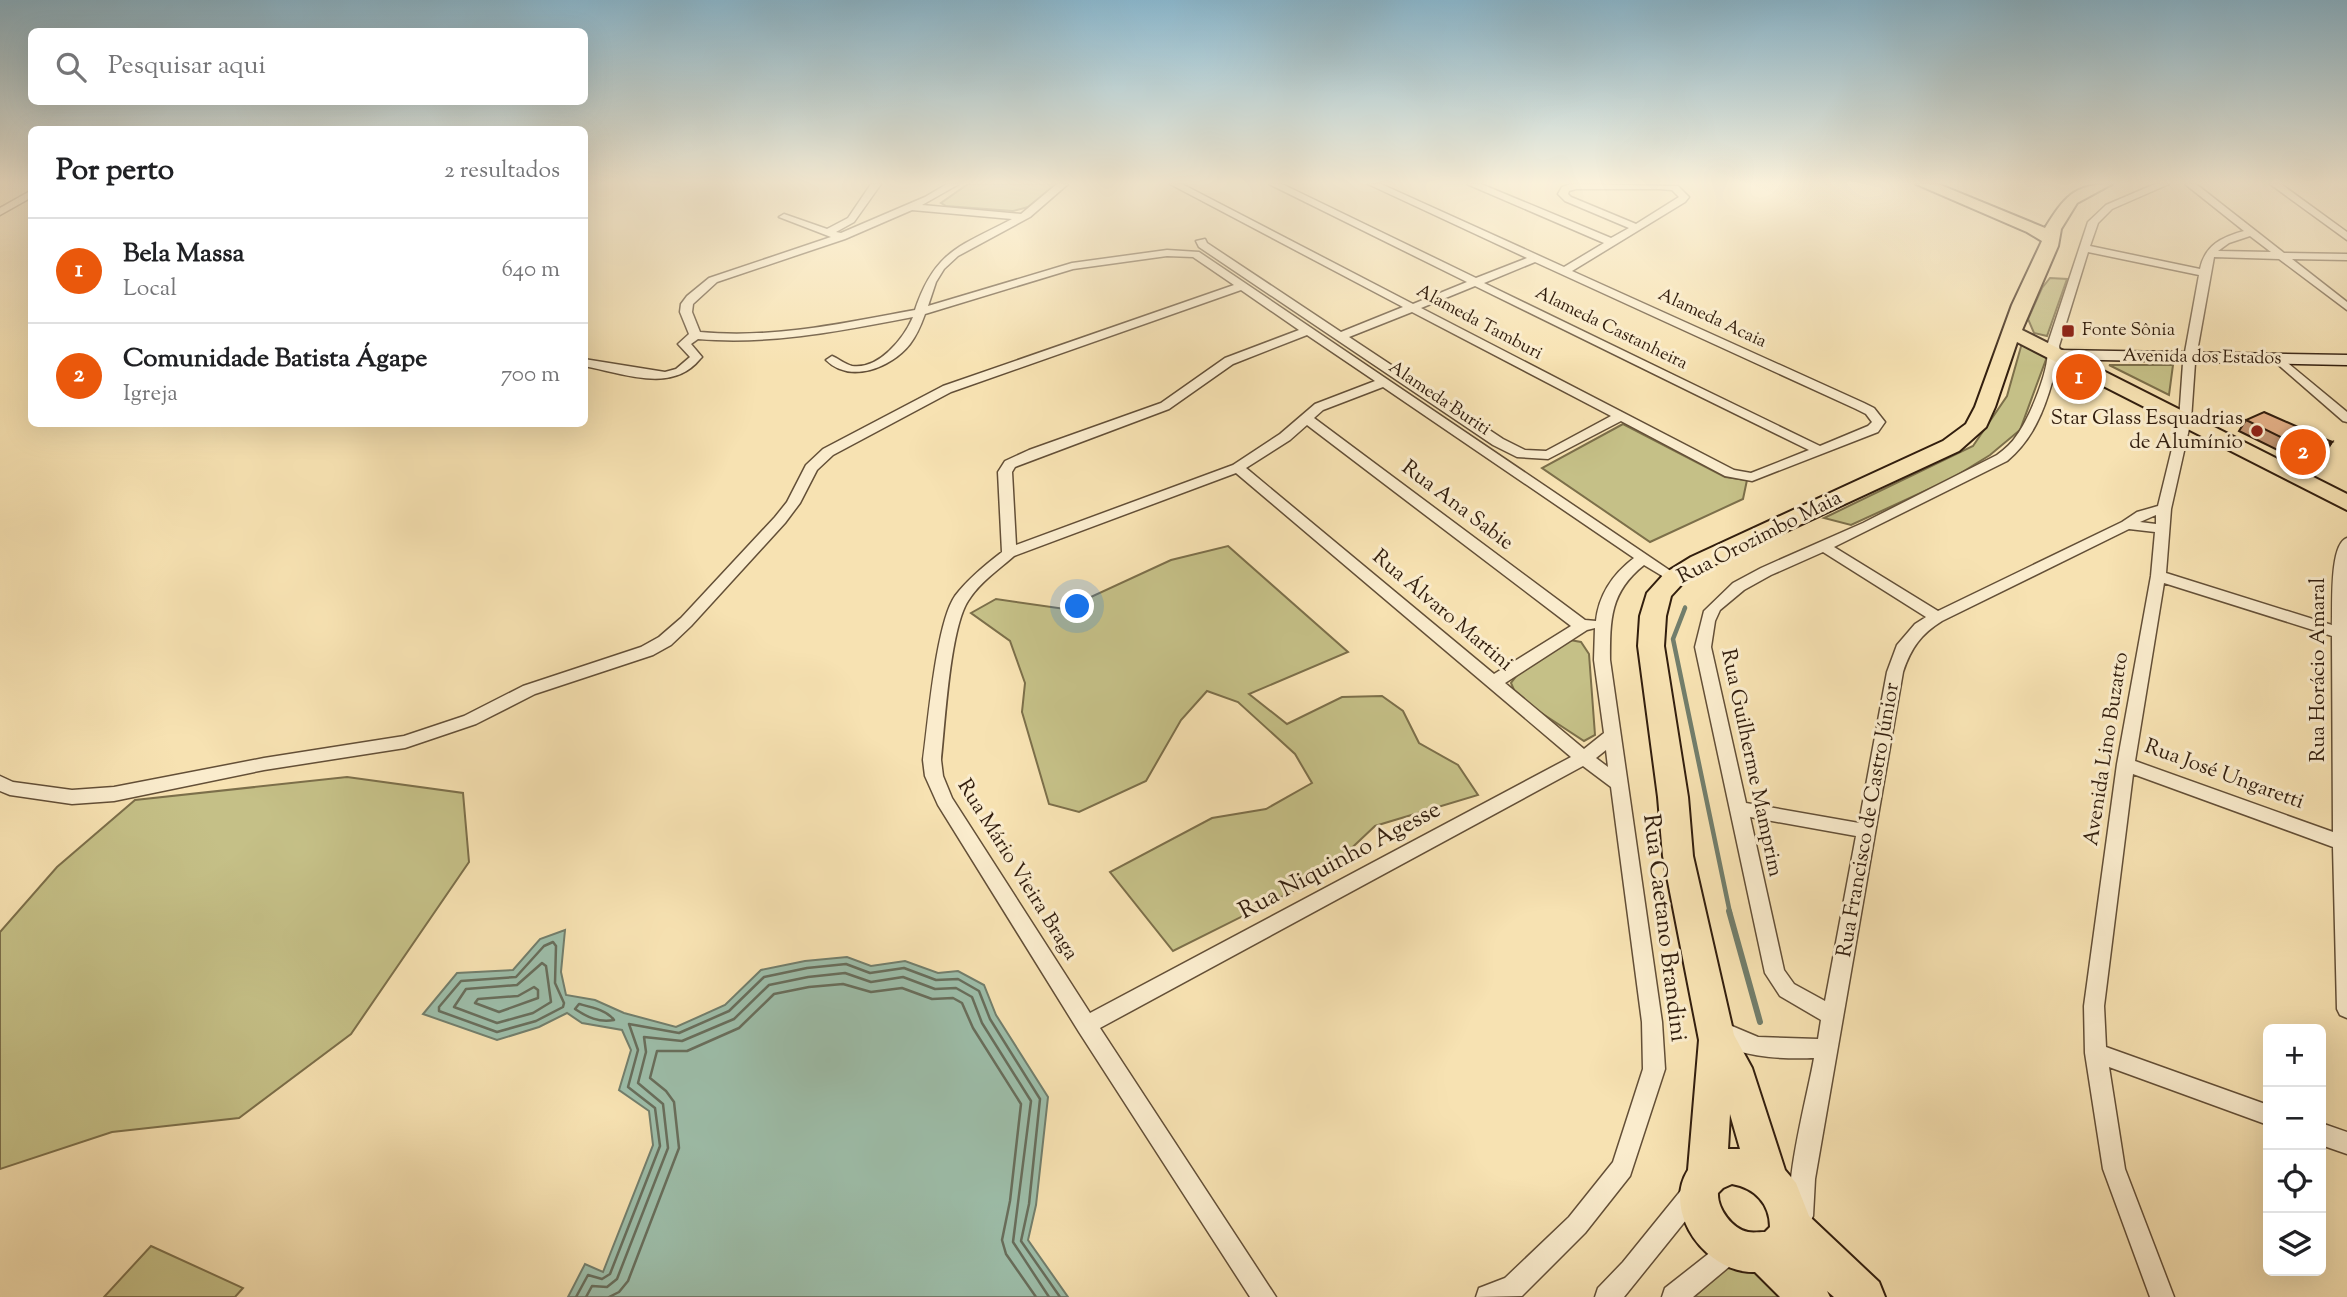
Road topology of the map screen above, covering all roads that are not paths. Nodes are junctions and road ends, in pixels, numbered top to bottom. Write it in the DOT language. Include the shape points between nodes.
graph roads {
  1 [pos="819,245"];
  2 [pos="971,245"];
  3 [pos="1203,245"];
  4 [pos="1291,245"];
  5 [pos="1397,245"];
  6 [pos="1506,245"];
  7 [pos="1607,245"];
  8 [pos="2042,245"];
  9 [pos="2084,245"];
  10 [pos="2218,245"];
  11 [pos="2269,245"];
  12 [pos="2083,248"];
  13 [pos="2210,254"];
  14 [pos="2283,255"];
  15 [pos="2347,257"];
  16 [pos="1535,258"];
  17 [pos="1565,271"];
  18 [pos="2205,273"];
  19 [pos="1475,283"];
  20 [pos="1241,286"];
  21 [pos="2347,307"];
  22 [pos="1412,308"];
  23 [pos="920,312"];
  24 [pos="2013,330"];
  25 [pos="1306,331"];
  26 [pos="695,335"];
  27 [pos="1342,336"];
  28 [pos="2065,356"];
  29 [pos="832,360"];
  30 [pos="2191,360"];
  31 [pos="2347,360"];
  32 [pos="588,363"];
  33 [pos="2282,363"];
  34 [pos="2347,367"];
  35 [pos="1385,382"];
  36 [pos="2185,415"];
  37 [pos="1619,416"];
  38 [pos="1306,418"];
  39 [pos="2347,418"];
  40 [pos="1819,450"];
  41 [pos="1237,468"];
  42 [pos="2347,495"];
  43 [pos="2347,503"];
  44 [pos="2164,509"];
  45 [pos="2127,525"];
  46 [pos="2162,529"];
  47 [pos="2347,542"];
  48 [pos="1824,547"];
  49 [pos="1009,553"];
  50 [pos="1643,559"];
  51 [pos="2158,576"];
  52 [pos="1674,578"];
  53 [pos="2345,578"];
  54 [pos="1937,617"];
  55 [pos="1602,621"];
  56 [pos="1582,626"];
  57 [pos="2339,633"];
  58 [pos="2343,676"];
  59 [pos="1494,682"];
  60 [pos="1613,735"];
  61 [pos="1584,758"];
  62 [pos="2126,764"];
  63 [pos="0,782"];
  64 [pos="1620,785"];
  65 [pos="1737,808"];
  66 [pos="1865,831"];
  67 [pos="2345,844"];
  68 [pos="2346,893"];
  69 [pos="2347,1009"];
  70 [pos="1833,1016"];
  71 [pos="1086,1025"];
  72 [pos="1716,1033"];
  73 [pos="1828,1048"];
  74 [pos="2096,1054"];
  75 [pos="2263,1113"];
  76 [pos="2326,1136"];
  77 [pos="2347,1143"];
  78 [pos="1703,1180"];
  79 [pos="1769,1180"];
  80 [pos="1774,1243"];
  81 [pos="1264,1297"];
  82 [pos="1488,1297"];
  83 [pos="1607,1297"];
  84 [pos="1674,1297"];
  85 [pos="1809,1297"];
  86 [pos="1864,1297"];
  87 [pos="2162,1297"];
  1 -- 26 [label="street" via="713,280 687,304 685,312"];
  2 -- 23 [label="street" via="937,269"];
  3 -- 27 [label="street"];
  4 -- 22 [label="street, Alameda Tamburi"];
  5 -- 19 [label="street, Alameda Castanheira"];
  6 -- 16 [label="street, Alameda Acaia"];
  7 -- 17 [label="street"];
  8 -- 24 [label="main road, Rua Orozimbo Maia"];
  9 -- 12 [label="street, Rua Guilherme Mamprim"];
  10 -- 13 [label="street"];
  11 -- 14 [label="street"];
  12 -- 18 [label="street"];
  12 -- 28 [label="street, Rua Guilherme Mamprim"];
  13 -- 14 [label="street"];
  13 -- 18 [label="street, Avenida Lino Buzatto"];
  14 -- 15 [label="street"];
  14 -- 21 [label="street"];
  16 -- 17 [label="street, Alameda Acaia"];
  16 -- 19 [label="street"];
  17 -- 40 [label="street, Alameda Acaia" via="1860,406 1879,422 1873,429"];
  18 -- 30 [label="street, Avenida Lino Buzatto"];
  19 -- 22 [label="street"];
  19 -- 40 [label="street, Alameda Castanheira"];
  20 -- 23 [label="street, Alameda Buriti" via="1195,254 1183,252 1072,266"];
  20 -- 25 [label="street, Alameda Buriti"];
  20 -- 63 [label="street" via="931,396 828,452 811,468 780,520 686,622 665,642 647,651 529,690 470,720 405,742 114,794 72,797 9,788"];
  22 -- 27 [label="street"];
  22 -- 37 [label="street, Alameda Tamburi"];
  23 -- 26 [label="street" via="784,336 739,339"];
  23 -- 29 [label="street" via="911,337 882,362 850,370"];
  24 -- 28 [label="main road"];
  24 -- 52 [label="main road, Rua Orozimbo Maia" via="1985,407 1966,436"];
  25 -- 35 [label="street, Alameda Buriti"];
  25 -- 49 [label="street" via="1229,361 1165,406 1010,464 1005,472"];
  26 -- 32 [label="street" via="684,344 696,356 671,376"];
  27 -- 37 [label="street" via="1522,454 1548,455"];
  28 -- 30 [label="main road, Avenida dos Estados"];
  28 -- 36 [label="main road"];
  28 -- 48 [label="street, Rua Guilherme Mamprim" via="2030,429 2014,449"];
  30 -- 33 [label="main road, Avenida dos Estados"];
  30 -- 36 [label="street, Avenida Lino Buzatto"];
  31 -- 33 [label="main road, Avenida dos Estados"];
  33 -- 34 [label="main road, Avenida dos Estados"];
  33 -- 39 [label="street"];
  35 -- 38 [label="street, Rua Mário Vieira Braga" via="1336,399"];
  35 -- 50 [label="street, Alameda Buriti"];
  36 -- 42 [label="main road"];
  36 -- 43 [label="main road"];
  36 -- 44 [label="street, Avenida Lino Buzatto"];
  37 -- 40 [label="street, Alameda Tamburi" via="1730,473 1752,477"];
  38 -- 41 [label="street, Rua Mário Vieira Braga"];
  38 -- 56 [label="street, Rua Ana Sabie"];
  41 -- 49 [label="street, Rua Mário Vieira Braga"];
  41 -- 59 [label="street, Rua Álvaro Martini"];
  44 -- 45 [label="street, Rua Francisco de Castro Júnior"];
  44 -- 46 [label="street, Avenida Lino Buzatto"];
  45 -- 46 [label="street"];
  45 -- 54 [label="street, Rua Francisco de Castro Júnior"];
  46 -- 51 [label="street, Avenida Lino Buzatto"];
  47 -- 53 [label="street, Rua Horácio Amaral" via="2342,557"];
  48 -- 54 [label="street"];
  48 -- 65 [label="street, Rua Guilherme Mamprim" via="1779,565 1731,594 1715,607 1707,622 1703,647"];
  49 -- 71 [label="street, Rua Mário Vieira Braga" via="971,586 953,619 932,760 934,776 944,800"];
  50 -- 52 [label="street, Alameda Buriti"];
  50 -- 55 [label="street, Rua Caetano Brandini" via="1614,585"];
  51 -- 57 [label="street"];
  51 -- 62 [label="street, Avenida Lino Buzatto"];
  52 -- 72 [label="main road, Rua Orozimbo Maia" via="1656,601 1651,646 1678,856"];
  53 -- 57 [label="street, Rua Horácio Amaral"];
  54 -- 66 [label="street, Rua Francisco de Castro Júnior" via="1920,628 1903,649 1895,672"];
  55 -- 56 [label="street"];
  55 -- 60 [label="street, Rua Caetano Brandini" via="1602,660"];
  56 -- 59 [label="street"];
  57 -- 58 [label="street, Rua Horácio Amaral"];
  58 -- 67 [label="street, Rua Horácio Amaral"];
  59 -- 61 [label="street, Rua Álvaro Martini"];
  60 -- 61 [label="street, Rua Niquinho Agesse"];
  60 -- 64 [label="street, Rua Caetano Brandini"];
  61 -- 64 [label="street, Rua Álvaro Martini"];
  61 -- 71 [label="street, Rua Niquinho Agesse"];
  62 -- 67 [label="street, Rua José Ungaretti"];
  62 -- 74 [label="street, Avenida Lino Buzatto" via="2094,1006"];
  64 -- 82 [label="street, Rua Caetano Brandini" via="1654,1069 1622,1168 1559,1243 1513,1287"];
  65 -- 66 [label="street"];
  65 -- 70 [label="street, Rua Guilherme Mamprim" via="1775,974 1787,990"];
  66 -- 70 [label="street, Rua Francisco de Castro Júnior"];
  67 -- 68 [label="street, Rua Horácio Amaral"];
  68 -- 69 [label="street, Rua Horácio Amaral"];
  70 -- 73 [label="street, Rua Francisco de Castro Júnior"];
  71 -- 81 [label="street, Rua Mário Vieira Braga"];
  72 -- 73 [label="street" via="1764,1048"];
  72 -- 78 [label="main road, Rua Orozimbo Maia"];
  72 -- 79 [label="main road, Rua Orozimbo Maia" via="1734,1068"];
  73 -- 80 [label="street, Rua Francisco de Castro Júnior" via="1803,1179 1801,1219"];
  74 -- 75 [label="street"];
  74 -- 87 [label="street, Avenida Lino Buzatto" via="2114,1169"];
  76 -- 77 [label="street"];
  78 -- 79 [label="main road" via="1732,1166"];
  78 -- 80 [label="main road" via="1697,1201 1708,1226"];
  78 -- 83 [label="street"];
  79 -- 80 [label="main road" via="1783,1197"];
  80 -- 84 [label="street"];
  80 -- 85 [label="main road"];
  80 -- 86 [label="main road"];
}
